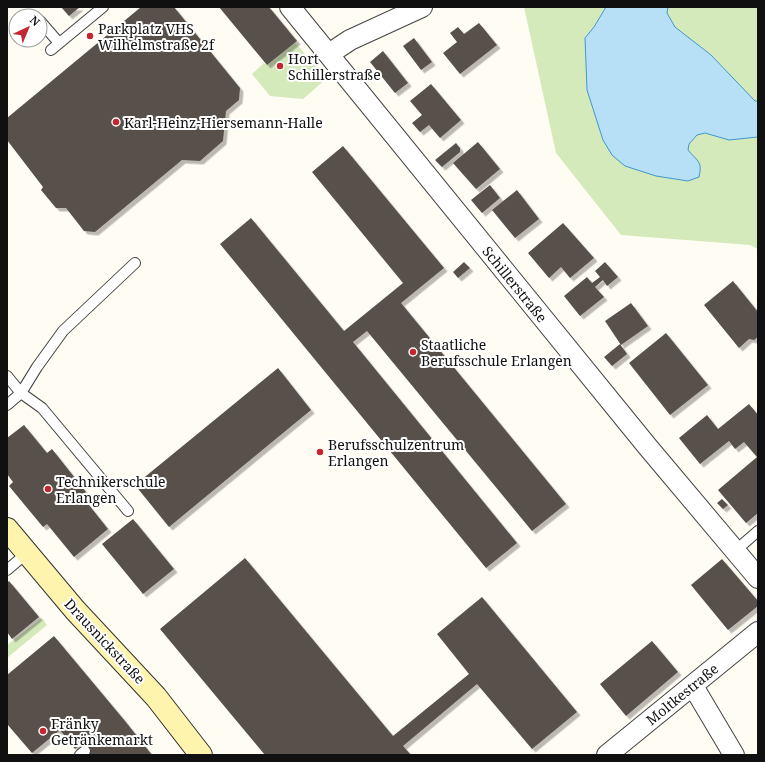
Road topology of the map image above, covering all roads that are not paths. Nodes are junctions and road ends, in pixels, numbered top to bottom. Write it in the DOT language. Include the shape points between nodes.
graph roads {
  1 [pos="103,7"];
  2 [pos="290,7"];
  3 [pos="422,7"];
  4 [pos="48,31"];
  5 [pos="59,43"];
  6 [pos="51,50"];
  7 [pos="329,54"];
  8 [pos="135,263"];
  9 [pos="7,376"];
  10 [pos="20,393"];
  11 [pos="7,405"];
  12 [pos="128,511"];
  13 [pos="7,529"];
  14 [pos="758,531"];
  15 [pos="735,551"];
  16 [pos="28,553"];
  17 [pos="7,570"];
  18 [pos="758,578"];
  19 [pos="758,632"];
  20 [pos="693,686"];
  21 [pos="201,755"];
  22 [pos="607,755"];
  23 [pos="734,755"];
  1 -- 5 [label="lane"];
  2 -- 7 [label="street, Schillerstraße"];
  3 -- 7 [label="street" via="350,40"];
  4 -- 5 [label="lane"];
  5 -- 6 [label="lane"];
  7 -- 15 [label="street, Schillerstraße"];
  8 -- 10 [label="lane" via="63,331"];
  9 -- 10 [label="lane"];
  10 -- 11 [label="lane"];
  10 -- 12 [label="lane" via="42,408"];
  13 -- 16 [label="main road, Drausnickstraße"];
  14 -- 15 [label="lane"];
  15 -- 18 [label="street, Schillerstraße"];
  16 -- 17 [label="lane"];
  16 -- 21 [label="main road, Drausnickstraße" via="75,610 156,697"];
  19 -- 20 [label="street, Moltkestraße"];
  20 -- 22 [label="street, Moltkestraße"];
  20 -- 23 [label="street"];
}
